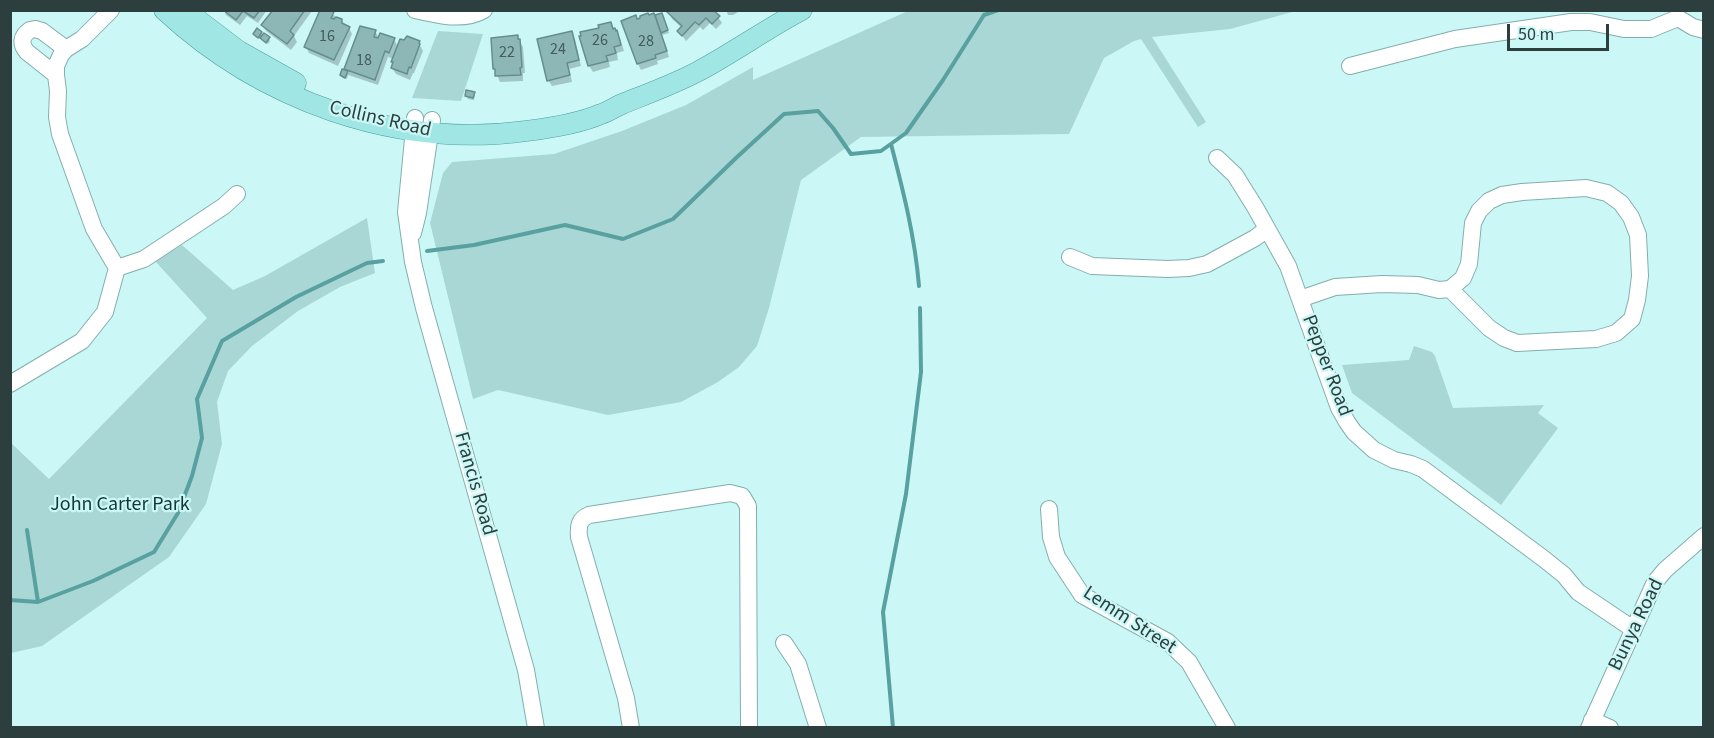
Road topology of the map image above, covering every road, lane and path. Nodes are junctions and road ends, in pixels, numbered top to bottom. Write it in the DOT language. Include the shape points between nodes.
graph roads {
  1 [pos="111,10"];
  2 [pos="164,10"];
  3 [pos="185,10"];
  4 [pos="415,10"];
  5 [pos="484,10"];
  6 [pos="802,10"];
  7 [pos="1678,14"];
  8 [pos="1704,30"];
  9 [pos="66,49"];
  10 [pos="1350,66"];
  11 [pos="56,75"];
  12 [pos="423,126"];
  13 [pos="1217,158"];
  14 [pos="237,194"];
  15 [pos="1267,229"];
  16 [pos="1070,257"];
  17 [pos="117,268"];
  18 [pos="1450,289"];
  19 [pos="1300,299"];
  20 [pos="10,384"];
  21 [pos="1049,509"];
  22 [pos="1704,536"];
  23 [pos="1633,629"];
  24 [pos="784,643"];
  25 [pos="1591,724"];
  26 [pos="536,728"];
  27 [pos="631,728"];
  28 [pos="749,728"];
  29 [pos="818,728"];
  30 [pos="1227,728"];
  31 [pos="1610,728"];
  1 -- 9 [label="street"];
  2 -- 12 [label="main road, Collins Road" via="234,64 283,91 369,122"];
  3 -- 12 [label="main road, Collins Road" via="239,51 286,78 329,97"];
  4 -- 5 [label="street" via="472,16"];
  6 -- 12 [label="main road, Collins Road" via="698,72 621,105 521,121"];
  7 -- 8 [label="street" via="1693,27"];
  7 -- 10 [label="street" via="1651,29 1624,29 1590,22 1529,27 1455,39"];
  9 -- 11 [label="street" via="58,61"];
  9 -- 11 [label="street" via="39,29 23,36 23,48"];
  11 -- 17 [label="street" via="60,134 94,229"];
  12 -- 26 [label="street, Francis Road" via="418,213 411,240 416,278 526,670"];
  13 -- 15 [label="street, Pepper Road" via="1235,175"];
  14 -- 17 [label="street" via="144,259"];
  15 -- 16 [label="street" via="1207,264 1189,268 1092,266"];
  15 -- 19 [label="street, Pepper Road" via="1288,266"];
  17 -- 20 [label="street" via="105,312 82,340"];
  18 -- 18 [label="street" via="1463,278 1469,264 1473,223 1479,211 1502,195 1587,188 1607,193 1621,203 1638,235 1640,276 1632,319 1616,333 1596,339 1517,343 1489,328"];
  18 -- 19 [label="street" via="1382,284 1335,287"];
  19 -- 23 [label="street, Pepper Road" via="1339,408 1354,432 1374,450 1423,470 1544,559 1578,592"];
  21 -- 30 [label="street, Lemm Street" via="1057,557 1082,595 1168,642 1189,662"];
  22 -- 23 [label="street, Bunya Road" via="1655,582"];
  23 -- 25 [label="street, Bunya Road"];
  24 -- 29 [label="street" via="798,664"];
  25 -- 31 [label="street"];
  27 -- 28 [label="street" via="626,698 579,537 580,521 590,515 730,493 742,496 748,506"];
}
